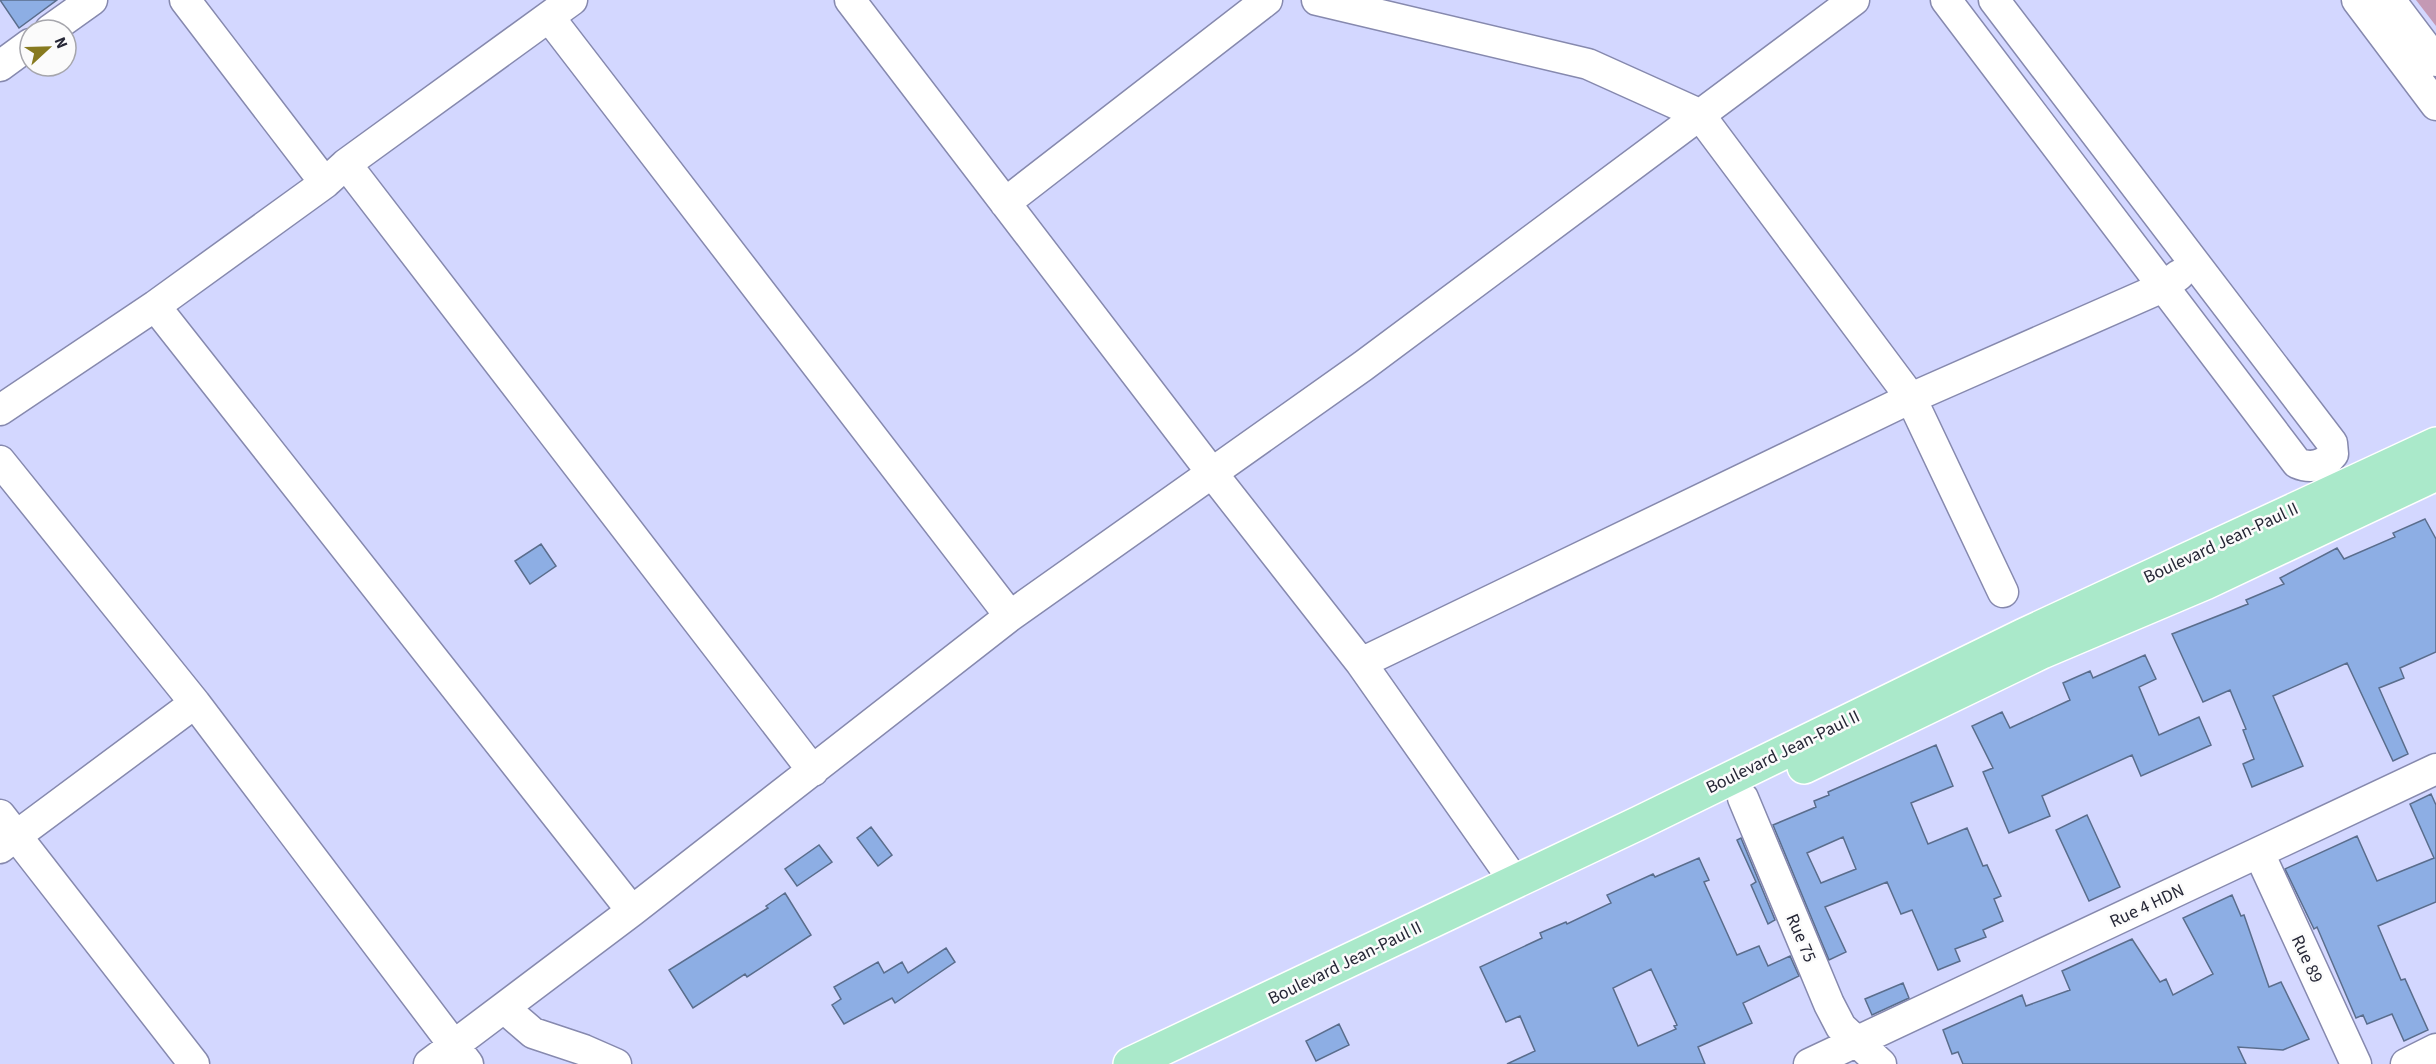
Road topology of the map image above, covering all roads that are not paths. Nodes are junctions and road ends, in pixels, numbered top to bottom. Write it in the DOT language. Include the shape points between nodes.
graph roads {
  1 [pos="92,0"];
  2 [pos="185,0"];
  3 [pos="850,0"];
  4 [pos="1267,0"];
  5 [pos="1317,0"];
  6 [pos="1854,0"];
  7 [pos="1946,0"];
  8 [pos="1994,0"];
  9 [pos="2357,0"];
  10 [pos="2390,0"];
  11 [pos="560,9"];
  12 [pos="67,18"];
  13 [pos="18,53"];
  14 [pos="2436,61"];
  15 [pos="0,66"];
  16 [pos="2436,105"];
  17 [pos="1699,114"];
  18 [pos="335,173"];
  19 [pos="1005,203"];
  20 [pos="2195,264"];
  21 [pos="2163,286"];
  22 [pos="155,306"];
  23 [pos="1911,398"];
  24 [pos="0,410"];
  25 [pos="2436,444"];
  26 [pos="0,461"];
  27 [pos="1212,473"];
  28 [pos="2436,474"];
  29 [pos="2003,592"];
  30 [pos="1010,616"];
  31 [pos="1361,663"];
  32 [pos="195,703"];
  33 [pos="2436,769"];
  34 [pos="813,771"];
  35 [pos="1743,798"];
  36 [pos="5,833"];
  37 [pos="2259,854"];
  38 [pos="1515,882"];
  39 [pos="632,910"];
  40 [pos="504,1008"];
  41 [pos="1858,1042"];
  42 [pos="2436,1049"];
  43 [pos="461,1055"];
  44 [pos="194,1064"];
  45 [pos="429,1064"];
  46 [pos="616,1064"];
  47 [pos="1130,1064"];
  48 [pos="1172,1064"];
  49 [pos="1809,1064"];
  50 [pos="1881,1064"];
  51 [pos="2356,1064"];
  52 [pos="2406,1064"];
  1 -- 12 [label="street"];
  2 -- 18 [label="street"];
  3 -- 19 [label="street"];
  4 -- 19 [label="street"];
  5 -- 17 [label="street" via="1588,64"];
  6 -- 17 [label="street"];
  7 -- 21 [label="street"];
  8 -- 20 [label="street"];
  9 -- 16 [label="street"];
  10 -- 14 [label="street"];
  11 -- 18 [label="street"];
  11 -- 30 [label="street"];
  13 -- 15 [label="street"];
  17 -- 23 [label="street"];
  17 -- 27 [label="street" via="1363,366"];
  18 -- 22 [label="street"];
  18 -- 34 [label="street"];
  19 -- 27 [label="street"];
  20 -- 21 [label="street"];
  20 -- 21 [label="street" via="2332,443 2333,454 2326,462 2307,468 2297,463"];
  21 -- 23 [label="street"];
  22 -- 24 [label="street"];
  22 -- 39 [label="street"];
  23 -- 29 [label="street"];
  23 -- 31 [label="street"];
  25 -- 38 [label="main road, Boulevard Jean-Paul II" via="2014,640"];
  26 -- 32 [label="street"];
  27 -- 30 [label="street"];
  27 -- 31 [label="street"];
  28 -- 35 [label="main road, Boulevard Jean-Paul II" via="2205,583 2042,652"];
  30 -- 34 [label="street"];
  31 -- 38 [label="street"];
  32 -- 36 [label="street"];
  32 -- 43 [label="street"];
  33 -- 37 [label="street, Rue 4 HDN"];
  34 -- 39 [label="street"];
  35 -- 41 [label="street, Rue 75" via="1828,1004 1841,1027"];
  35 -- 48 [label="main road, Boulevard Jean-Paul II"];
  36 -- 44 [label="street"];
  37 -- 41 [label="street, Rue 4 HDN"];
  37 -- 51 [label="street, Rue 89"];
  38 -- 47 [label="main road, Boulevard Jean-Paul II"];
  39 -- 40 [label="street"];
  40 -- 43 [label="street"];
  40 -- 46 [label="street" via="533,1033"];
  41 -- 49 [label="street, Rue 4 HDN"];
  41 -- 50 [label="street, Rue 75"];
  42 -- 52 [label="street"];
  43 -- 45 [label="street"];
}
